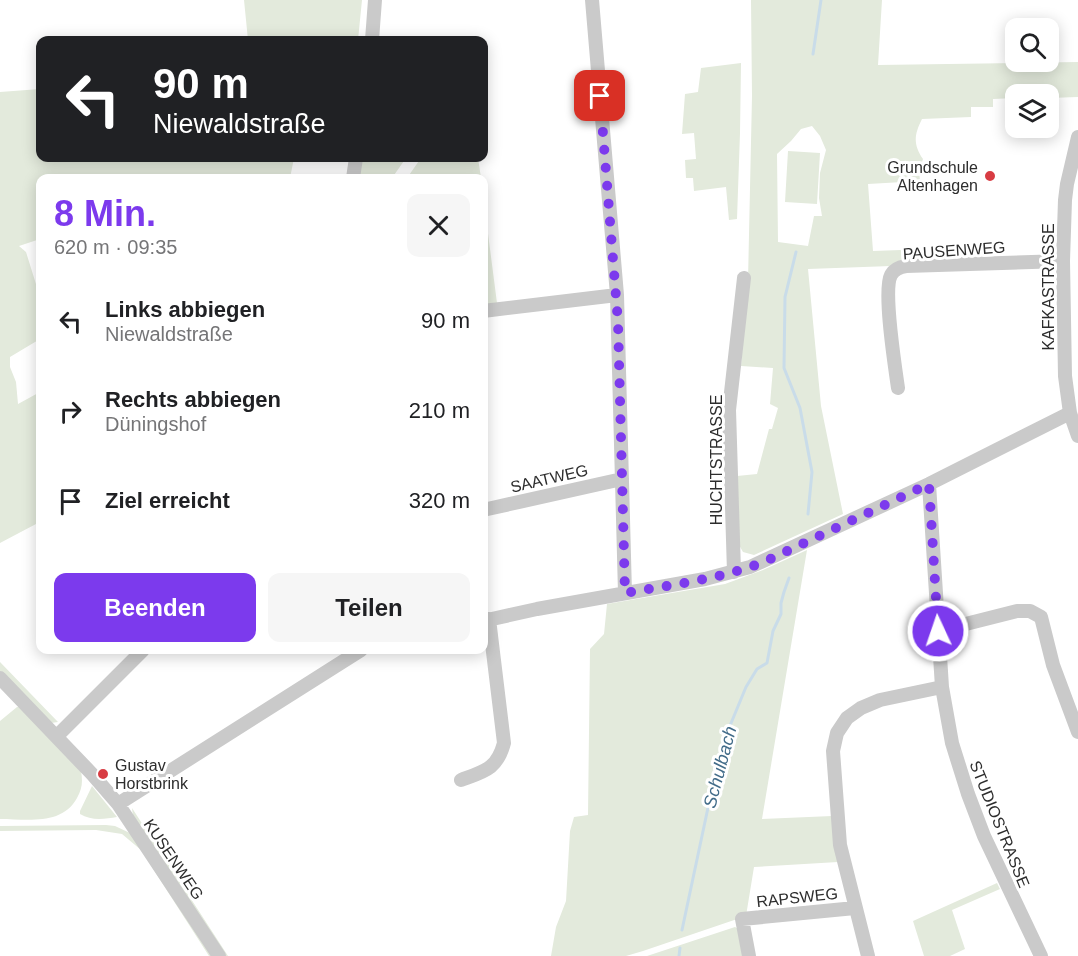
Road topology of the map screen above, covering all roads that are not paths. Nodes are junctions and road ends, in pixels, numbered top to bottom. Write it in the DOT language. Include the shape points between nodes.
graph roads {
  1 [pos="375,0"];
  2 [pos="592,0"];
  3 [pos="372,36"];
  4 [pos="1078,137"];
  5 [pos="1063,261"];
  6 [pos="744,278"];
  7 [pos="617,295"];
  8 [pos="488,310"];
  9 [pos="898,388"];
  10 [pos="1070,413"];
  11 [pos="1078,436"];
  12 [pos="622,479"];
  13 [pos="929,484"];
  14 [pos="488,509"];
  15 [pos="734,572"];
  16 [pos="625,593"];
  17 [pos="488,620"];
  18 [pos="938,631"];
  19 [pos="488,634"];
  20 [pos="139,654"];
  21 [pos="355,654"];
  22 [pos="0,678"];
  23 [pos="942,687"];
  24 [pos="1074,708"];
  25 [pos="1078,732"];
  26 [pos="57,736"];
  27 [pos="461,780"];
  28 [pos="118,804"];
  29 [pos="855,908"];
  30 [pos="219,956"];
  31 [pos="749,956"];
  32 [pos="868,956"];
  33 [pos="1041,956"];
  1 -- 3 [label="street"];
  2 -- 7 [label="street"];
  4 -- 5 [label="street, KAFKASTRASSE" via="1065,200"];
  5 -- 9 [label="street, PAUSENWEG" via="906,266 893,271 888,283"];
  5 -- 10 [label="street, KAFKASTRASSE" via="1064,357"];
  6 -- 15 [label="street, HUCHTSTRASSE" via="729,410"];
  7 -- 8 [label="street"];
  7 -- 12 [label="street"];
  10 -- 11 [label="street, KAFKASTRASSE"];
  10 -- 13 [label="street"];
  12 -- 14 [label="street, SAATWEG"];
  12 -- 16 [label="street"];
  13 -- 15 [label="street" via="764,562"];
  13 -- 18 [label="street, STUDIOSTRASSE"];
  15 -- 16 [label="street"];
  16 -- 17 [label="street"];
  18 -- 23 [label="street, STUDIOSTRASSE"];
  18 -- 24 [label="street" via="1017,611 1035,613 1041,617 1053,664"];
  19 -- 27 [label="street" via="504,743 491,767"];
  20 -- 26 [label="street"];
  21 -- 28 [label="street"];
  22 -- 26 [label="street, KUSENWEG"];
  23 -- 29 [label="street" via="861,708 837,733 833,751 840,845"];
  23 -- 33 [label="street, STUDIOSTRASSE" via="952,743 968,795"];
  24 -- 25 [label="street"];
  26 -- 28 [label="street, KUSENWEG"];
  28 -- 30 [label="street, KUSENWEG"];
  29 -- 31 [label="street, RAPSWEG" via="742,919"];
  29 -- 32 [label="street"];
}
